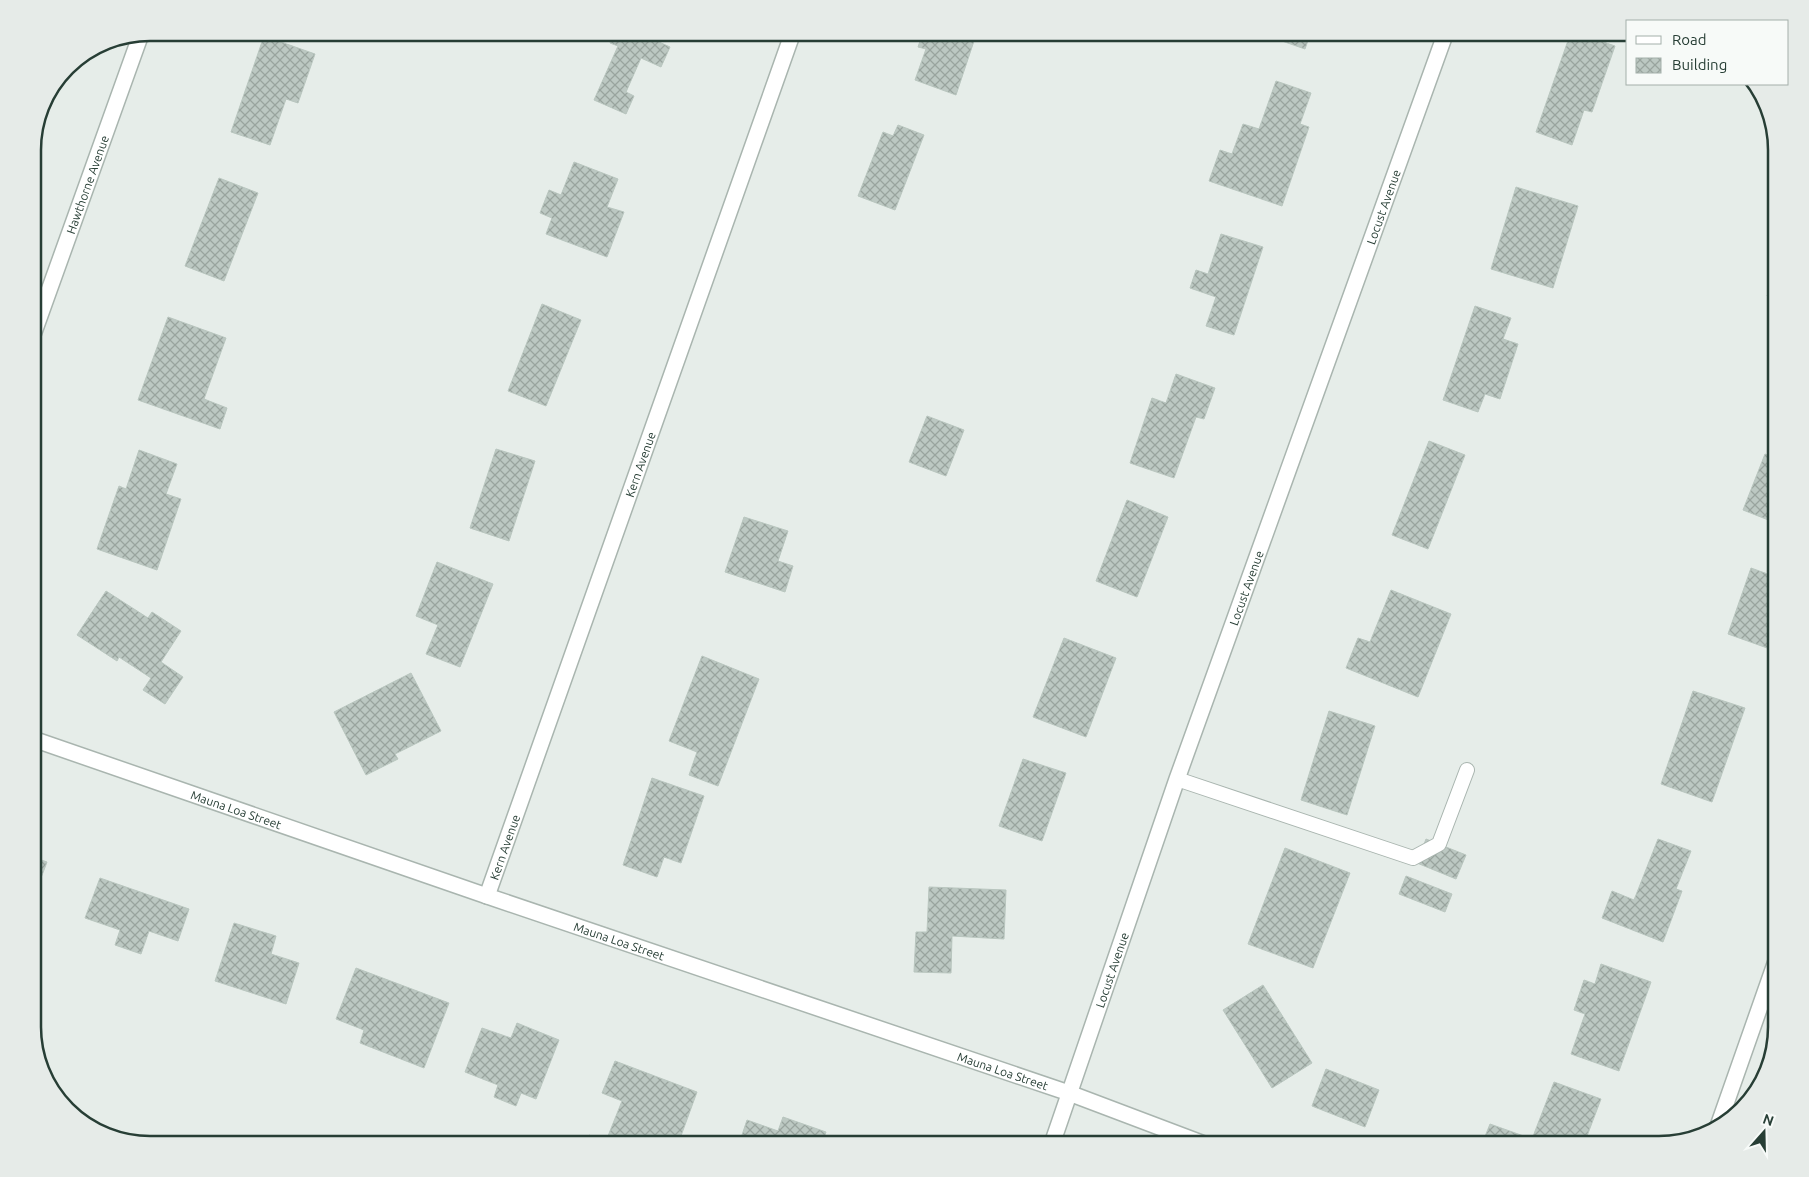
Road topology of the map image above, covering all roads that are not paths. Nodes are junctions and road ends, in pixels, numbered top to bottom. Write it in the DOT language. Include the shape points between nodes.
graph roads {
  1 [pos="790,41"];
  2 [pos="1443,41"];
  3 [pos="138,42"];
  4 [pos="41,313"];
  5 [pos="41,742"];
  6 [pos="1467,770"];
  7 [pos="1178,779"];
  8 [pos="487,896"];
  9 [pos="1768,984"];
  10 [pos="1069,1092"];
  11 [pos="1722,1115"];
  12 [pos="1055,1136"];
  13 [pos="1183,1136"];
  1 -- 8 [label="street, Kern Avenue"];
  2 -- 7 [label="street, Locust Avenue"];
  3 -- 4 [label="street, Hawthorne Avenue"];
  5 -- 8 [label="street, Mauna Loa Street"];
  6 -- 7 [label="lane" via="1439,844 1413,858"];
  7 -- 10 [label="street, Locust Avenue"];
  8 -- 10 [label="street, Mauna Loa Street"];
  9 -- 11 [label="street"];
  10 -- 12 [label="street, Locust Avenue"];
  10 -- 13 [label="street, Mauna Loa Street"];
}
